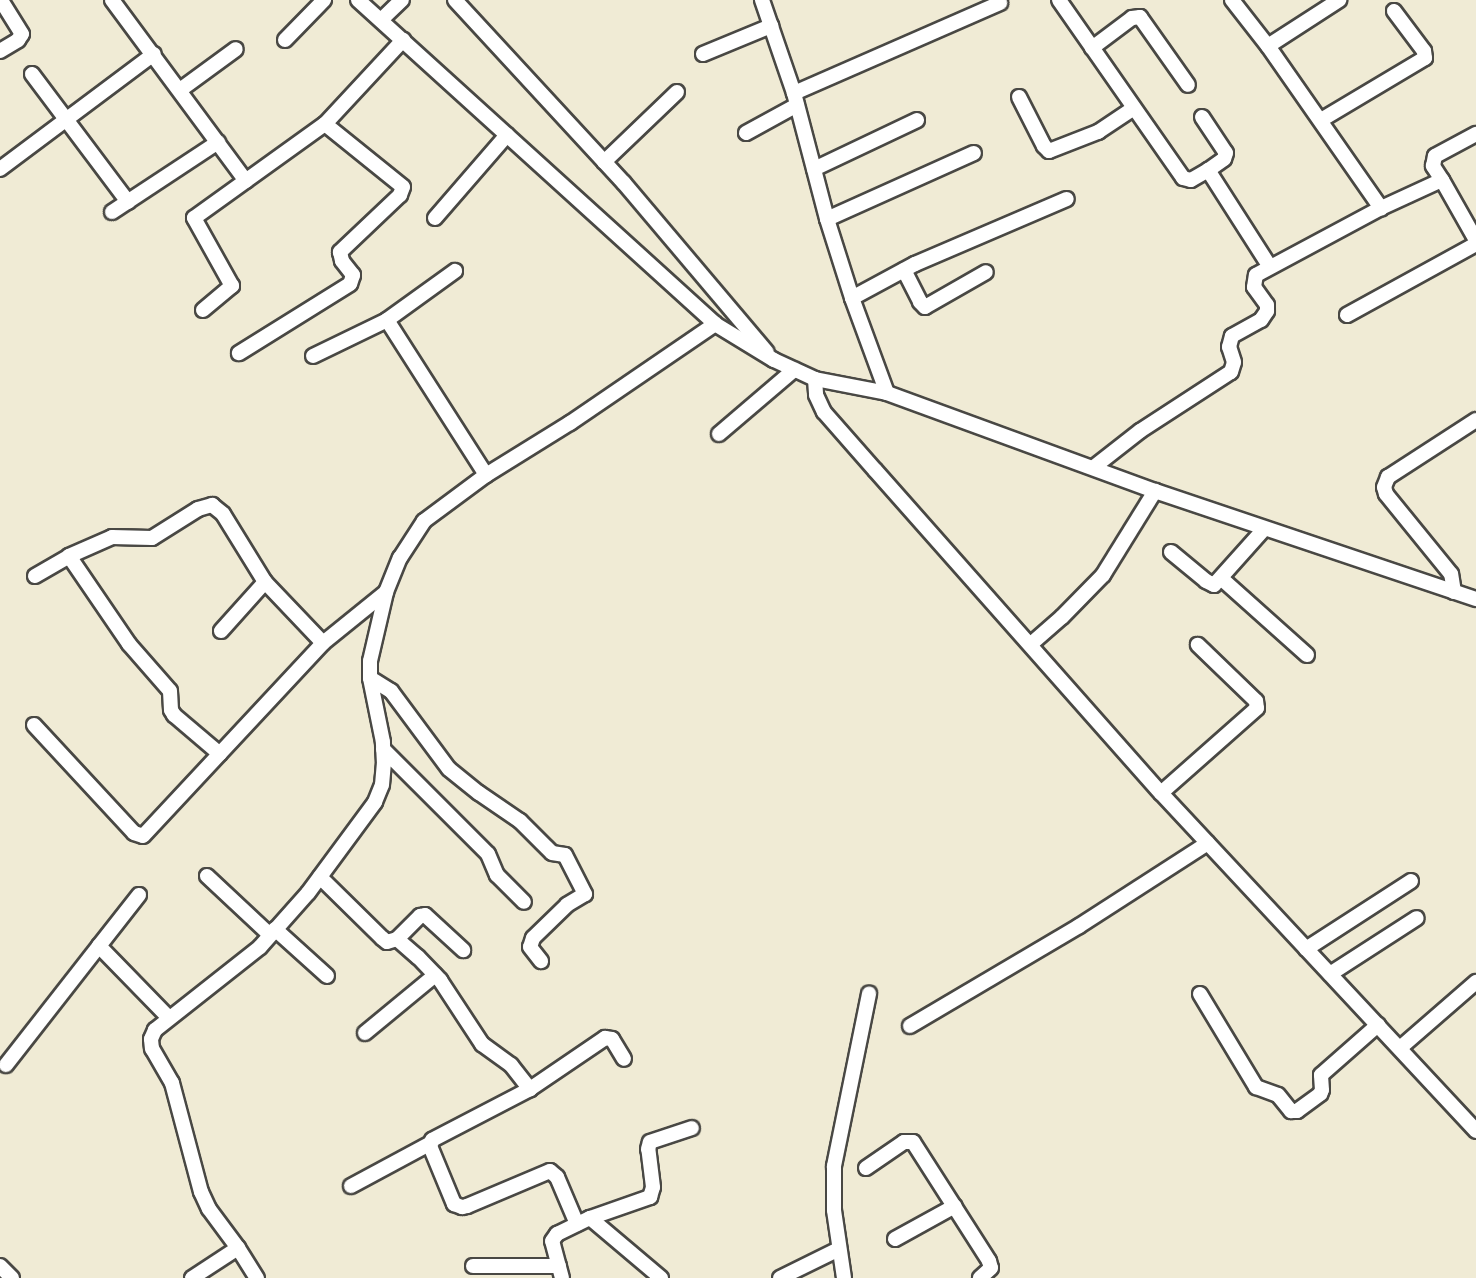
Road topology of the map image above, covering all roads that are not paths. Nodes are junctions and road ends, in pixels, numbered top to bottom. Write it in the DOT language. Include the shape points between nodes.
graph roads {
  1 [pos="1,0"];
  2 [pos="112,0"];
  3 [pos="324,0"];
  4 [pos="358,0"];
  5 [pos="402,0"];
  6 [pos="455,0"];
  7 [pos="762,0"];
  8 [pos="1232,0"];
  9 [pos="1339,0"];
  10 [pos="1062,1"];
  11 [pos="1000,3"];
  12 [pos="1394,11"];
  13 [pos="381,20"];
  14 [pos="771,26"];
  15 [pos="285,40"];
  16 [pos="403,40"];
  17 [pos="1268,46"];
  18 [pos="1092,48"];
  19 [pos="236,49"];
  20 [pos="0,51"];
  21 [pos="153,54"];
  22 [pos="703,54"];
  23 [pos="32,74"];
  24 [pos="1188,85"];
  25 [pos="180,90"];
  26 [pos="677,92"];
  27 [pos="1019,97"];
  28 [pos="796,99"];
  29 [pos="1134,108"];
  30 [pos="1202,117"];
  31 [pos="66,119"];
  32 [pos="917,120"];
  33 [pos="1321,120"];
  34 [pos="325,124"];
  35 [pos="746,133"];
  36 [pos="1476,134"];
  37 [pos="507,135"];
  38 [pos="218,142"];
  39 [pos="974,153"];
  40 [pos="604,162"];
  41 [pos="0,169"];
  42 [pos="814,169"];
  43 [pos="1208,170"];
  44 [pos="1442,180"];
  45 [pos="246,182"];
  46 [pos="1067,199"];
  47 [pos="128,202"];
  48 [pos="1381,208"];
  49 [pos="112,213"];
  50 [pos="435,218"];
  51 [pos="827,219"];
  52 [pos="1476,242"];
  53 [pos="1270,267"];
  54 [pos="904,270"];
  55 [pos="455,271"];
  56 [pos="986,272"];
  57 [pos="852,298"];
  58 [pos="203,310"];
  59 [pos="1347,315"];
  60 [pos="387,320"];
  61 [pos="715,324"];
  62 [pos="238,353"];
  63 [pos="314,356"];
  64 [pos="774,360"];
  65 [pos="794,370"];
  66 [pos="815,379"];
  67 [pos="887,393"];
  68 [pos="1476,420"];
  69 [pos="719,434"];
  70 [pos="1094,467"];
  71 [pos="486,475"];
  72 [pos="1155,491"];
  73 [pos="1264,529"];
  74 [pos="1171,552"];
  75 [pos="69,556"];
  76 [pos="35,576"];
  77 [pos="1222,579"];
  78 [pos="265,582"];
  79 [pos="386,592"];
  80 [pos="1454,592"];
  81 [pos="1476,599"];
  82 [pos="221,631"];
  83 [pos="323,642"];
  84 [pos="1031,644"];
  85 [pos="1197,645"];
  86 [pos="1306,655"];
  87 [pos="370,678"];
  88 [pos="34,725"];
  89 [pos="383,749"];
  90 [pos="220,754"];
  91 [pos="1161,793"];
  92 [pos="1208,843"];
  93 [pos="207,876"];
  94 [pos="320,877"];
  95 [pos="1411,881"];
  96 [pos="139,895"];
  97 [pos="524,902"];
  98 [pos="1417,918"];
  99 [pos="272,932"];
  100 [pos="397,939"];
  101 [pos="99,946"];
  102 [pos="1306,949"];
  103 [pos="463,950"];
  104 [pos="541,961"];
  105 [pos="1330,974"];
  106 [pos="435,975"];
  107 [pos="327,976"];
  108 [pos="1476,982"];
  109 [pos="869,994"];
  110 [pos="1200,994"];
  111 [pos="169,1017"];
  112 [pos="1378,1025"];
  113 [pos="910,1026"];
  114 [pos="365,1033"];
  115 [pos="1400,1048"];
  116 [pos="624,1059"];
  117 [pos="6,1065"];
  118 [pos="530,1089"];
  119 [pos="692,1128"];
  120 [pos="1476,1131"];
  121 [pos="431,1143"];
  122 [pos="866,1168"];
  123 [pos="351,1186"];
  124 [pos="955,1206"];
  125 [pos="584,1221"];
  126 [pos="895,1239"];
  127 [pos="238,1248"];
  128 [pos="839,1249"];
  129 [pos="0,1266"];
  130 [pos="473,1266"];
  131 [pos="561,1272"];
  132 [pos="12,1278"];
  133 [pos="192,1278"];
  134 [pos="257,1278"];
  135 [pos="661,1278"];
  136 [pos="780,1278"];
  137 [pos="844,1278"];
  138 [pos="980,1278"];
  1 -- 20 [label="street" via="22,34"];
  2 -- 21 [label="street"];
  3 -- 15 [label="street"];
  4 -- 13 [label="street"];
  5 -- 13 [label="street"];
  6 -- 40 [label="street"];
  7 -- 14 [label="street"];
  8 -- 17 [label="street"];
  9 -- 17 [label="street"];
  10 -- 18 [label="street"];
  11 -- 28 [label="street"];
  12 -- 33 [label="street" via="1424,51 1425,58"];
  13 -- 16 [label="street"];
  14 -- 22 [label="street"];
  14 -- 28 [label="street"];
  16 -- 34 [label="street"];
  16 -- 37 [label="street"];
  17 -- 33 [label="street"];
  18 -- 24 [label="street" via="1132,18 1140,17"];
  18 -- 29 [label="street"];
  19 -- 25 [label="street"];
  21 -- 25 [label="street"];
  21 -- 31 [label="street"];
  23 -- 31 [label="street"];
  25 -- 38 [label="street"];
  26 -- 40 [label="street"];
  27 -- 29 [label="street" via="1050,151 1092,135"];
  28 -- 35 [label="street"];
  28 -- 42 [label="street"];
  29 -- 43 [label="street" via="1183,178 1191,180"];
  30 -- 43 [label="street" via="1226,153"];
  31 -- 41 [label="street"];
  31 -- 47 [label="street"];
  32 -- 42 [label="street"];
  33 -- 48 [label="street"];
  34 -- 45 [label="street"];
  34 -- 62 [label="street" via="403,191 342,247 339,256 353,275 350,284"];
  36 -- 44 [label="street" via="1435,156 1433,166"];
  37 -- 50 [label="street"];
  37 -- 61 [label="street"];
  38 -- 45 [label="street"];
  38 -- 47 [label="street"];
  39 -- 51 [label="street"];
  40 -- 64 [label="street"];
  42 -- 51 [label="street"];
  43 -- 53 [label="street"];
  44 -- 48 [label="street"];
  44 -- 52 [label="street"];
  45 -- 58 [label="street" via="194,218 232,286"];
  46 -- 54 [label="street"];
  47 -- 49 [label="street"];
  48 -- 53 [label="street"];
  51 -- 57 [label="street"];
  52 -- 59 [label="street"];
  53 -- 70 [label="street" via="1253,281 1267,311 1261,320 1232,336 1231,372 1140,431"];
  54 -- 56 [label="street" via="925,307"];
  54 -- 57 [label="street"];
  55 -- 60 [label="street"];
  57 -- 67 [label="street"];
  60 -- 63 [label="street"];
  60 -- 71 [label="street"];
  61 -- 64 [label="street"];
  61 -- 71 [label="street"];
  64 -- 65 [label="street"];
  65 -- 66 [label="street"];
  65 -- 69 [label="street"];
  66 -- 67 [label="street"];
  66 -- 84 [label="street" via="816,395 824,412"];
  67 -- 70 [label="street"];
  68 -- 80 [label="street" via="1388,477 1384,487 1451,574"];
  70 -- 72 [label="street"];
  71 -- 79 [label="street" via="424,521 406,548"];
  72 -- 73 [label="street"];
  72 -- 84 [label="street" via="1103,574"];
  73 -- 77 [label="street"];
  73 -- 80 [label="street"];
  74 -- 77 [label="street" via="1211,584"];
  75 -- 76 [label="street"];
  75 -- 78 [label="street" via="112,537 152,538 198,509 212,505 223,514"];
  75 -- 90 [label="street" via="129,644 170,691 174,716"];
  77 -- 86 [label="street"];
  78 -- 82 [label="street"];
  78 -- 83 [label="street"];
  79 -- 83 [label="street"];
  79 -- 87 [label="street"];
  80 -- 81 [label="street"];
  83 -- 90 [label="street"];
  84 -- 91 [label="street"];
  85 -- 91 [label="street" via="1256,701 1257,708"];
  87 -- 89 [label="street"];
  87 -- 104 [label="street" via="391,691 449,769 520,820 552,853 565,855 585,894 567,905 533,938 530,947"];
  88 -- 90 [label="street" via="138,836 147,834"];
  89 -- 94 [label="street" via="382,785 375,802"];
  89 -- 97 [label="street" via="488,854 497,875"];
  91 -- 92 [label="street"];
  92 -- 102 [label="street"];
  92 -- 113 [label="street" via="1079,926"];
  93 -- 99 [label="street"];
  94 -- 99 [label="street"];
  94 -- 100 [label="street" via="381,938 387,942"];
  95 -- 102 [label="street"];
  96 -- 101 [label="street"];
  98 -- 105 [label="street"];
  99 -- 107 [label="street"];
  99 -- 111 [label="street" via="214,985"];
  100 -- 103 [label="street" via="425,915"];
  100 -- 106 [label="street"];
  101 -- 111 [label="street"];
  101 -- 117 [label="street"];
  102 -- 105 [label="street"];
  105 -- 112 [label="street"];
  106 -- 114 [label="street"];
  106 -- 118 [label="street" via="482,1044 511,1065"];
  108 -- 115 [label="street"];
  109 -- 128 [label="street" via="834,1167"];
  110 -- 112 [label="street" via="1256,1088 1278,1095 1291,1111 1297,1111 1320,1094 1321,1075"];
  111 -- 127 [label="street" via="155,1030 152,1049 172,1083 201,1192"];
  112 -- 115 [label="street"];
  115 -- 120 [label="street"];
  116 -- 118 [label="street" via="612,1039 605,1038"];
  118 -- 121 [label="street"];
  119 -- 125 [label="street" via="650,1142 650,1197"];
  121 -- 123 [label="street"];
  121 -- 125 [label="street" via="457,1206 467,1206 550,1171"];
  122 -- 124 [label="street" via="904,1142 913,1142"];
  124 -- 126 [label="street"];
  124 -- 138 [label="street" via="989,1261 991,1268"];
  125 -- 131 [label="street" via="557,1234 552,1241"];
  125 -- 135 [label="street"];
  127 -- 133 [label="street"];
  127 -- 134 [label="street"];
  128 -- 136 [label="street"];
  128 -- 137 [label="street"];
  129 -- 132 [label="street"];
  130 -- 131 [label="street"];
}
